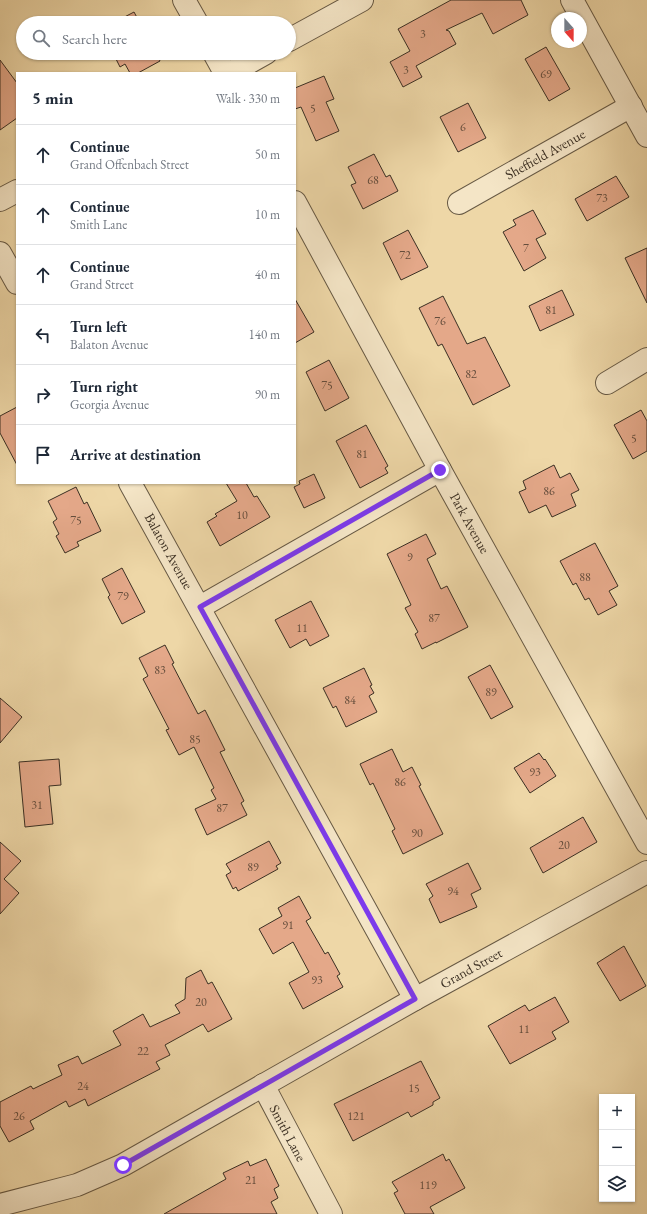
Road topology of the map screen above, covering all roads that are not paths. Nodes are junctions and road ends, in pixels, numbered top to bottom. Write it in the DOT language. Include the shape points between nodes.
graph roads {
  1 [pos="184,0"];
  2 [pos="362,0"];
  3 [pos="572,0"];
  4 [pos="193,16"];
  5 [pos="296,36"];
  6 [pos="218,60"];
  7 [pos="253,60"];
  8 [pos="224,72"];
  9 [pos="232,72"];
  10 [pos="631,106"];
  11 [pos="647,136"];
  12 [pos="16,192"];
  13 [pos="0,200"];
  14 [pos="459,203"];
  15 [pos="296,204"];
  16 [pos="0,253"];
  17 [pos="16,281"];
  18 [pos="647,359"];
  19 [pos="607,383"];
  20 [pos="440,470"];
  21 [pos="131,484"];
  22 [pos="200,607"];
  23 [pos="647,843"];
  24 [pos="647,872"];
  25 [pos="415,999"];
  26 [pos="263,1085"];
  27 [pos="0,1205"];
  28 [pos="331,1214"];
  1 -- 4 [label="street"];
  2 -- 5 [label="street"];
  3 -- 10 [label="street"];
  6 -- 8 [label="street"];
  7 -- 9 [label="street"];
  10 -- 11 [label="street"];
  10 -- 14 [label="street, Sheffield Avenue"];
  12 -- 13 [label="street"];
  15 -- 20 [label="street, Park Avenue"];
  16 -- 17 [label="street"];
  18 -- 19 [label="street"];
  20 -- 22 [label="street"];
  20 -- 23 [label="street, Park Avenue"];
  21 -- 22 [label="street, Balaton Avenue"];
  22 -- 25 [label="street, Balaton Avenue"];
  24 -- 25 [label="street, Grand Street"];
  25 -- 26 [label="street, Grand Street"];
  26 -- 27 [label="street" via="99,1176 77,1185"];
  26 -- 28 [label="street, Smith Lane"];
}
